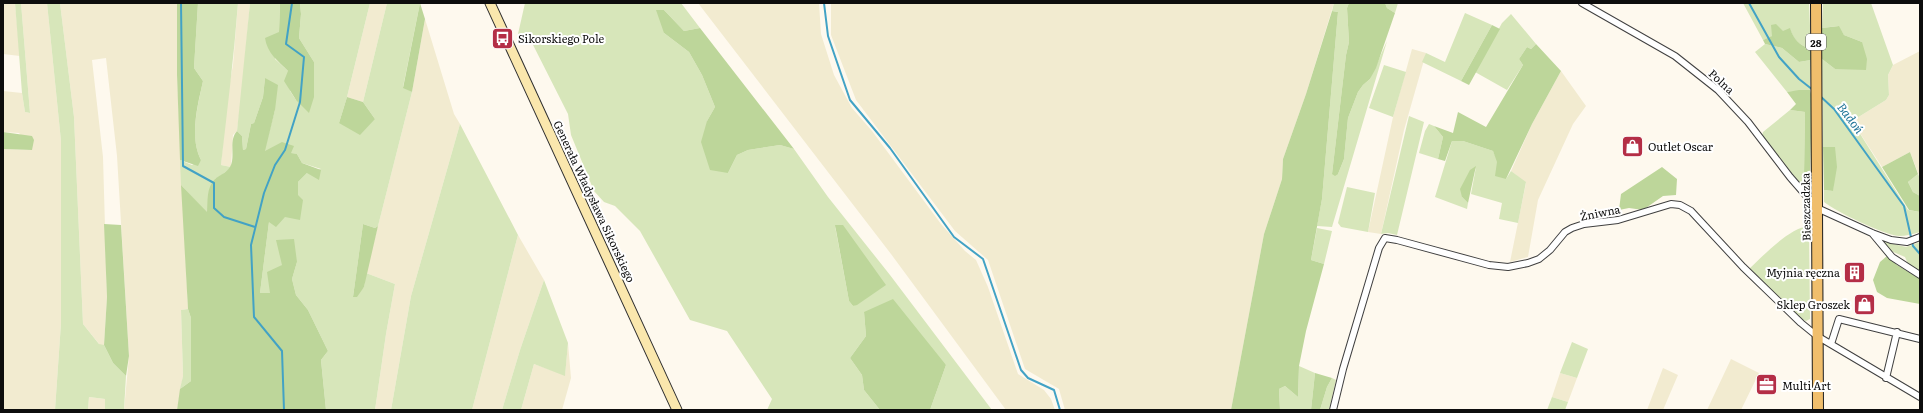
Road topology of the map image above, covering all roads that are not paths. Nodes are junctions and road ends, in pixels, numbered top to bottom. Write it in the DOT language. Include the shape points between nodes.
graph roads {
  1 [pos="490,3"];
  2 [pos="1582,3"];
  3 [pos="1816,3"];
  4 [pos="1817,208"];
  5 [pos="1872,233"];
  6 [pos="1918,238"];
  7 [pos="1920,275"];
  8 [pos="1897,332"];
  9 [pos="1818,336"];
  10 [pos="1920,339"];
  11 [pos="1831,344"];
  12 [pos="1886,378"];
  13 [pos="1920,397"];
  14 [pos="677,410"];
  15 [pos="1333,410"];
  16 [pos="1818,410"];
  1 -- 14 [label="street, Generała Władysława Sikorskiego"];
  2 -- 4 [label="street, Polna" via="1675,56 1718,90 1748,122"];
  3 -- 4 [label="main road, Bieszczadzka / 28"];
  4 -- 5 [label="street"];
  4 -- 9 [label="main road, Bieszczadzka / 28"];
  5 -- 6 [label="street" via="1891,240 1907,242"];
  5 -- 7 [label="street" via="1892,257"];
  8 -- 10 [label="street"];
  8 -- 11 [label="street" via="1839,319"];
  8 -- 12 [label="street"];
  9 -- 11 [label="street"];
  9 -- 15 [label="street, Żniwna" via="1755,280 1692,211 1680,205 1660,206 1618,220 1572,228 1539,259 1508,267 1489,265 1385,238 1379,248"];
  9 -- 16 [label="main road, Bieszczadzka / 28"];
  11 -- 12 [label="street"];
  12 -- 13 [label="street"];
}
